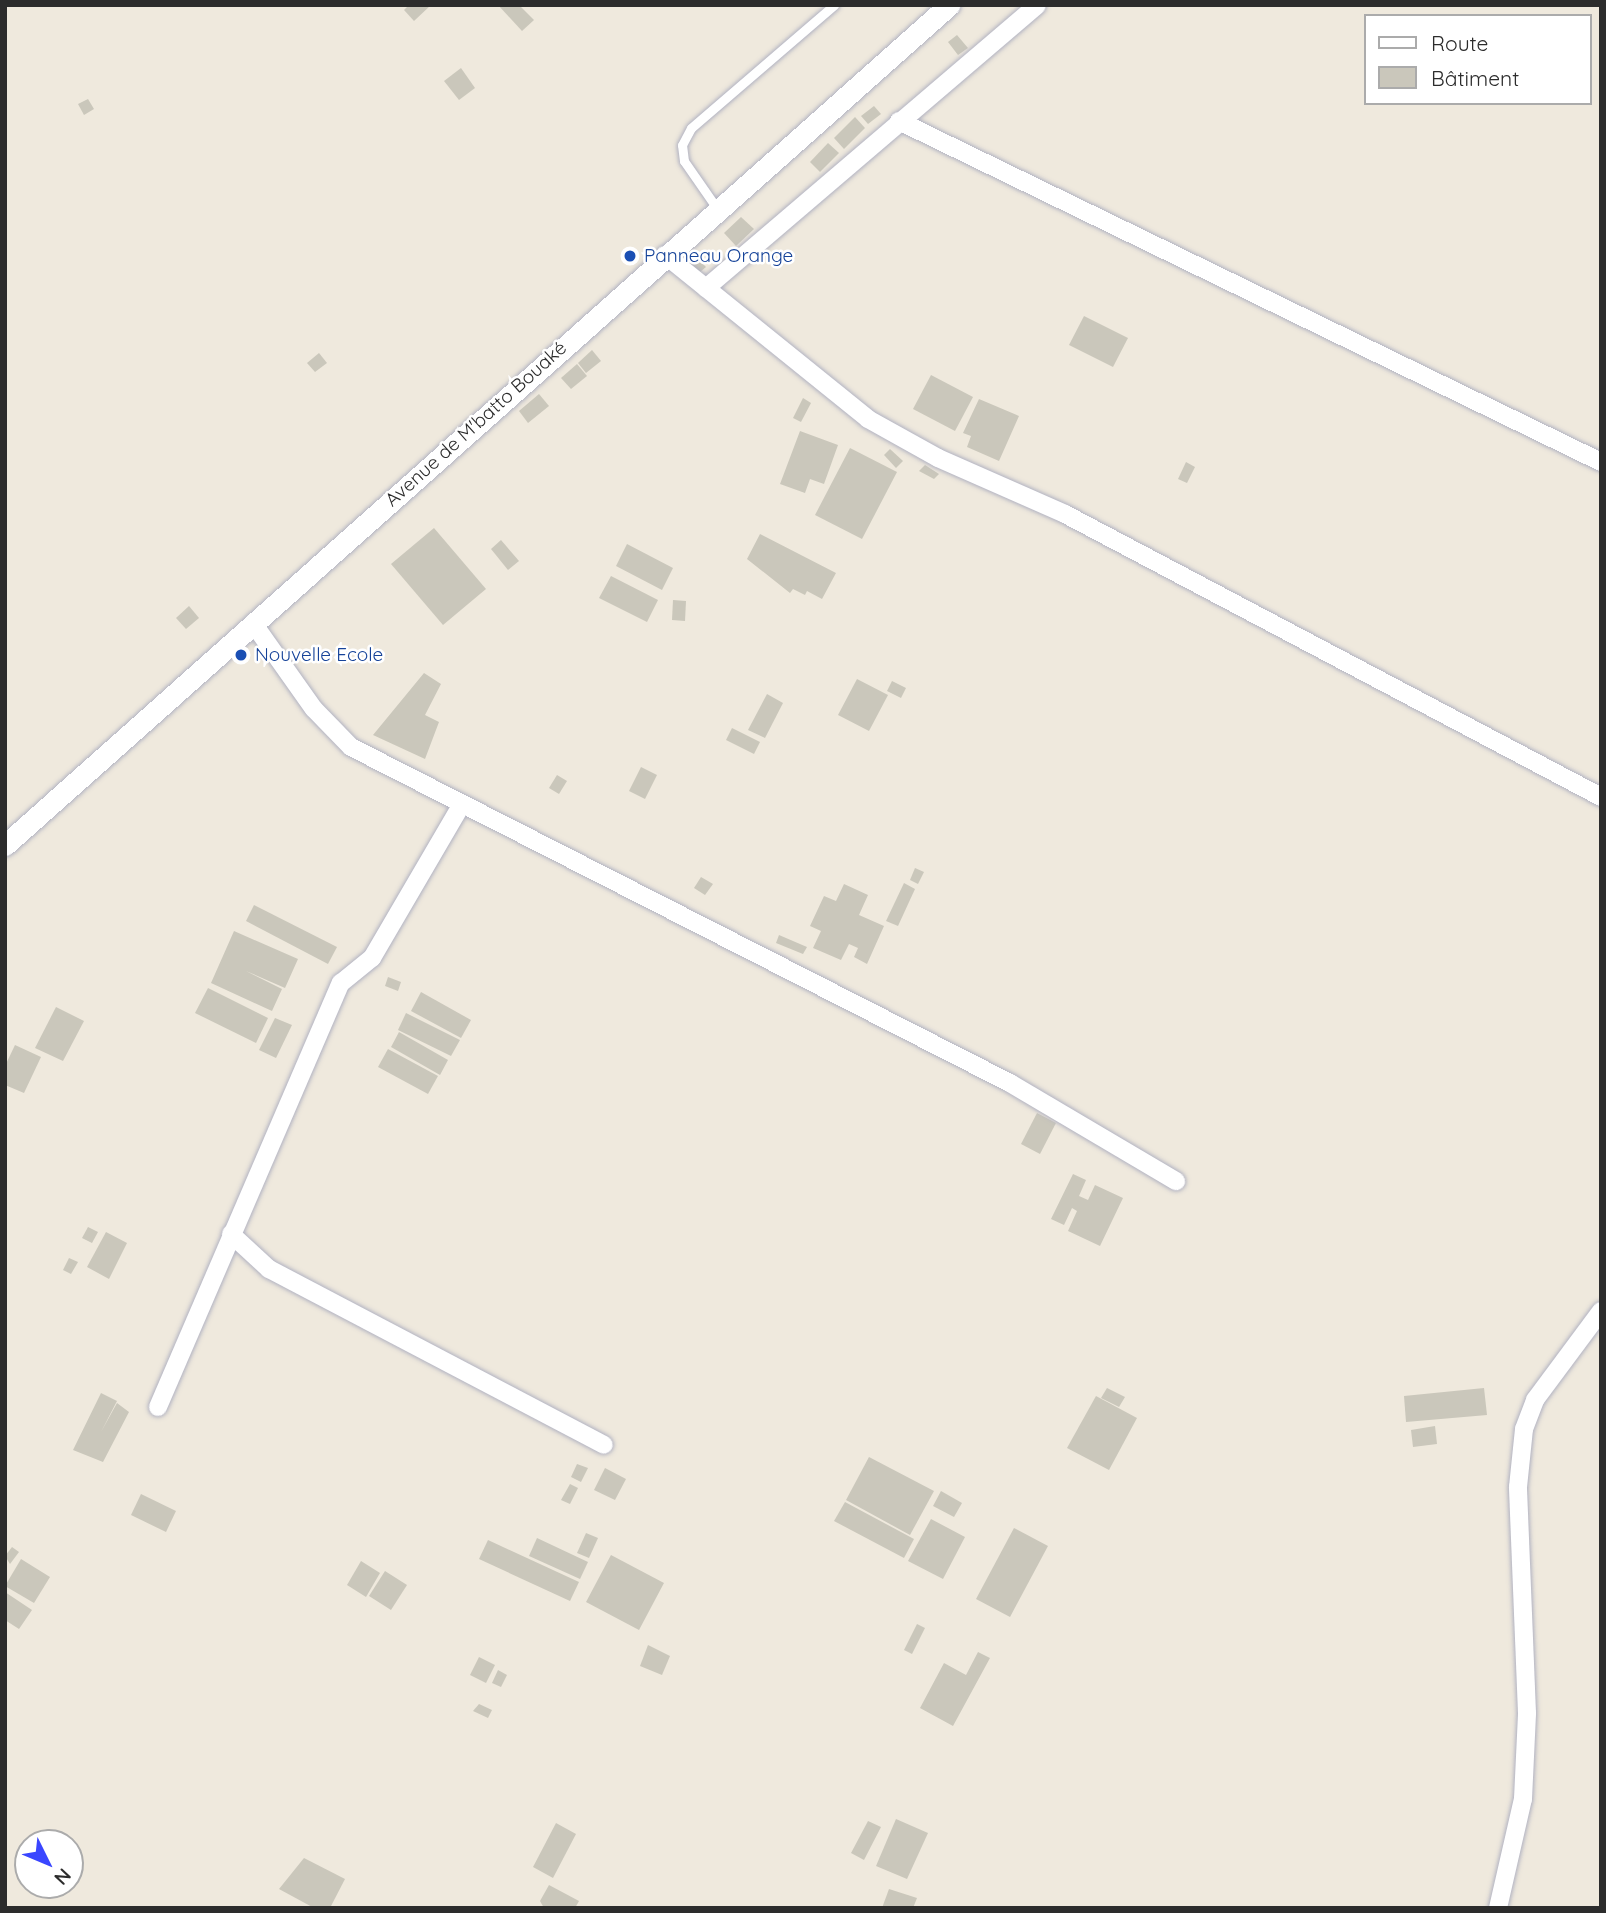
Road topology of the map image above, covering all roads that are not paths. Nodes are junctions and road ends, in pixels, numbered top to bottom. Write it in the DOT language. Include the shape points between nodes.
graph roads {
  1 [pos="834,5"];
  2 [pos="948,5"];
  3 [pos="1037,5"];
  4 [pos="899,121"];
  5 [pos="716,207"];
  6 [pos="665,255"];
  7 [pos="706,288"];
  8 [pos="1601,462"];
  9 [pos="253,623"];
  10 [pos="1601,797"];
  11 [pos="462,804"];
  12 [pos="5,845"];
  13 [pos="1176,1181"];
  14 [pos="231,1234"];
  15 [pos="1601,1311"];
  16 [pos="158,1407"];
  17 [pos="604,1445"];
  18 [pos="1498,1908"];
  1 -- 5 [label="lane" via="691,128 682,145 684,161"];
  2 -- 5 [label="street, Avenue de M'batto Bouaké"];
  3 -- 4 [label="street"];
  4 -- 7 [label="street"];
  4 -- 8 [label="street"];
  5 -- 6 [label="street, Avenue de M'batto Bouaké"];
  6 -- 7 [label="street"];
  6 -- 9 [label="street, Avenue de M'batto Bouaké"];
  7 -- 10 [label="street" via="879,425 938,458 1077,520"];
  9 -- 11 [label="street" via="314,709 351,747"];
  9 -- 12 [label="street, Avenue de M'batto Bouaké"];
  11 -- 13 [label="street" via="1010,1083"];
  11 -- 14 [label="street" via="372,958 341,983"];
  14 -- 16 [label="street"];
  14 -- 17 [label="street" via="269,1269"];
  15 -- 18 [label="street" via="1535,1400 1524,1429 1518,1487 1527,1713 1523,1799"];
}
